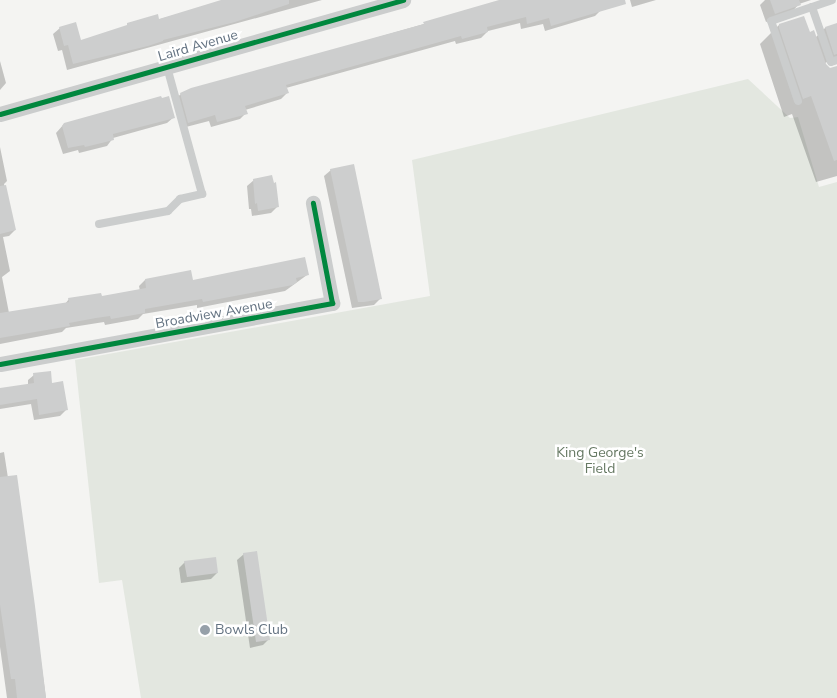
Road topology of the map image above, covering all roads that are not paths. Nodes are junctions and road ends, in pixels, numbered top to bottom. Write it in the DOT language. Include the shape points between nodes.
graph roads {
  1 [pos="403,0"];
  2 [pos="832,0"];
  3 [pos="812,7"];
  4 [pos="837,60"];
  5 [pos="167,67"];
  6 [pos="798,100"];
  7 [pos="0,114"];
  8 [pos="313,203"];
  9 [pos="99,224"];
  10 [pos="0,364"];
  1 -- 5 [label="street, Laird Avenue"];
  2 -- 3 [label="lane"];
  3 -- 4 [label="lane" via="832,62"];
  3 -- 6 [label="lane" via="771,21"];
  5 -- 7 [label="street, Laird Avenue"];
  5 -- 9 [label="lane" via="202,194 180,199 168,211"];
  8 -- 10 [label="street, Broadview Avenue" via="332,303"];
}
